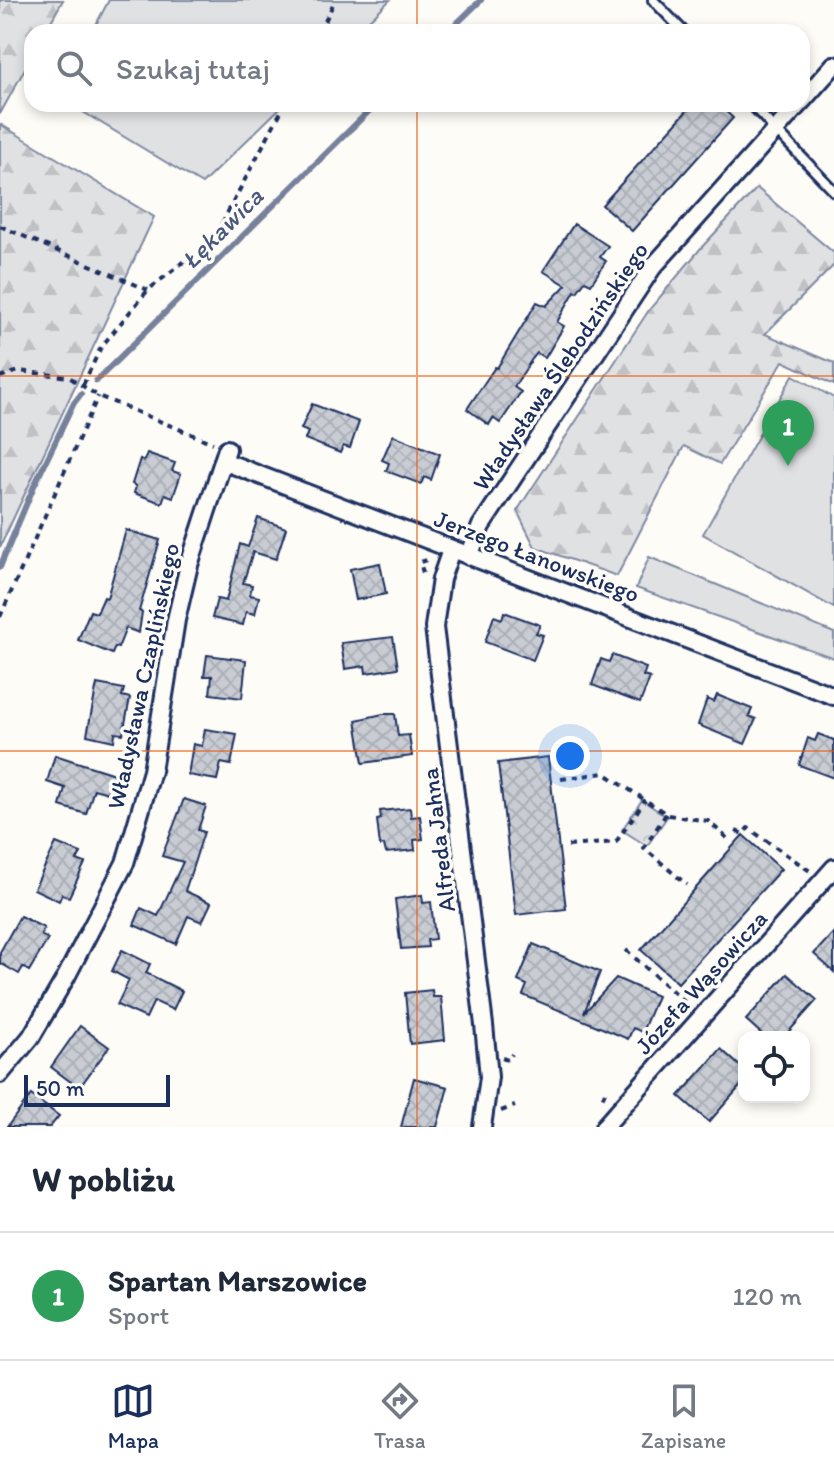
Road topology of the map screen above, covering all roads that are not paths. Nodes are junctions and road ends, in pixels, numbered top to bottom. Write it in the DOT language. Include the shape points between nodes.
graph roads {
  1 [pos="653,0"];
  2 [pos="676,24"];
  3 [pos="834,65"];
  4 [pos="810,92"];
  5 [pos="759,112"];
  6 [pos="792,112"];
  7 [pos="776,130"];
  8 [pos="834,191"];
  9 [pos="225,455"];
  10 [pos="451,550"];
  11 [pos="469,556"];
  12 [pos="834,696"];
  13 [pos="834,868"];
  14 [pos="0,1074"];
  15 [pos="482,1127"];
  16 [pos="604,1127"];
  1 -- 2 [label="lane"];
  3 -- 4 [label="street, Władysława Ślebodzińskiego"];
  5 -- 7 [label="lane"];
  6 -- 7 [label="street, Władysława Ślebodzińskiego"];
  7 -- 8 [label="lane"];
  7 -- 11 [label="street, Władysława Ślebodzińskiego" via="638,288 481,526"];
  9 -- 10 [label="street, Jerzego Łanowskiego"];
  9 -- 14 [label="street, Władysława Czaplińskiego" via="189,565 152,771 125,863 31,1037"];
  10 -- 11 [label="street, Jerzego Łanowskiego"];
  10 -- 15 [label="street, Alfreda Jahna" via="434,627 489,1077"];
  11 -- 12 [label="street, Jerzego Łanowskiego"];
  13 -- 16 [label="street, Józefa Wąsowicza"];
}
